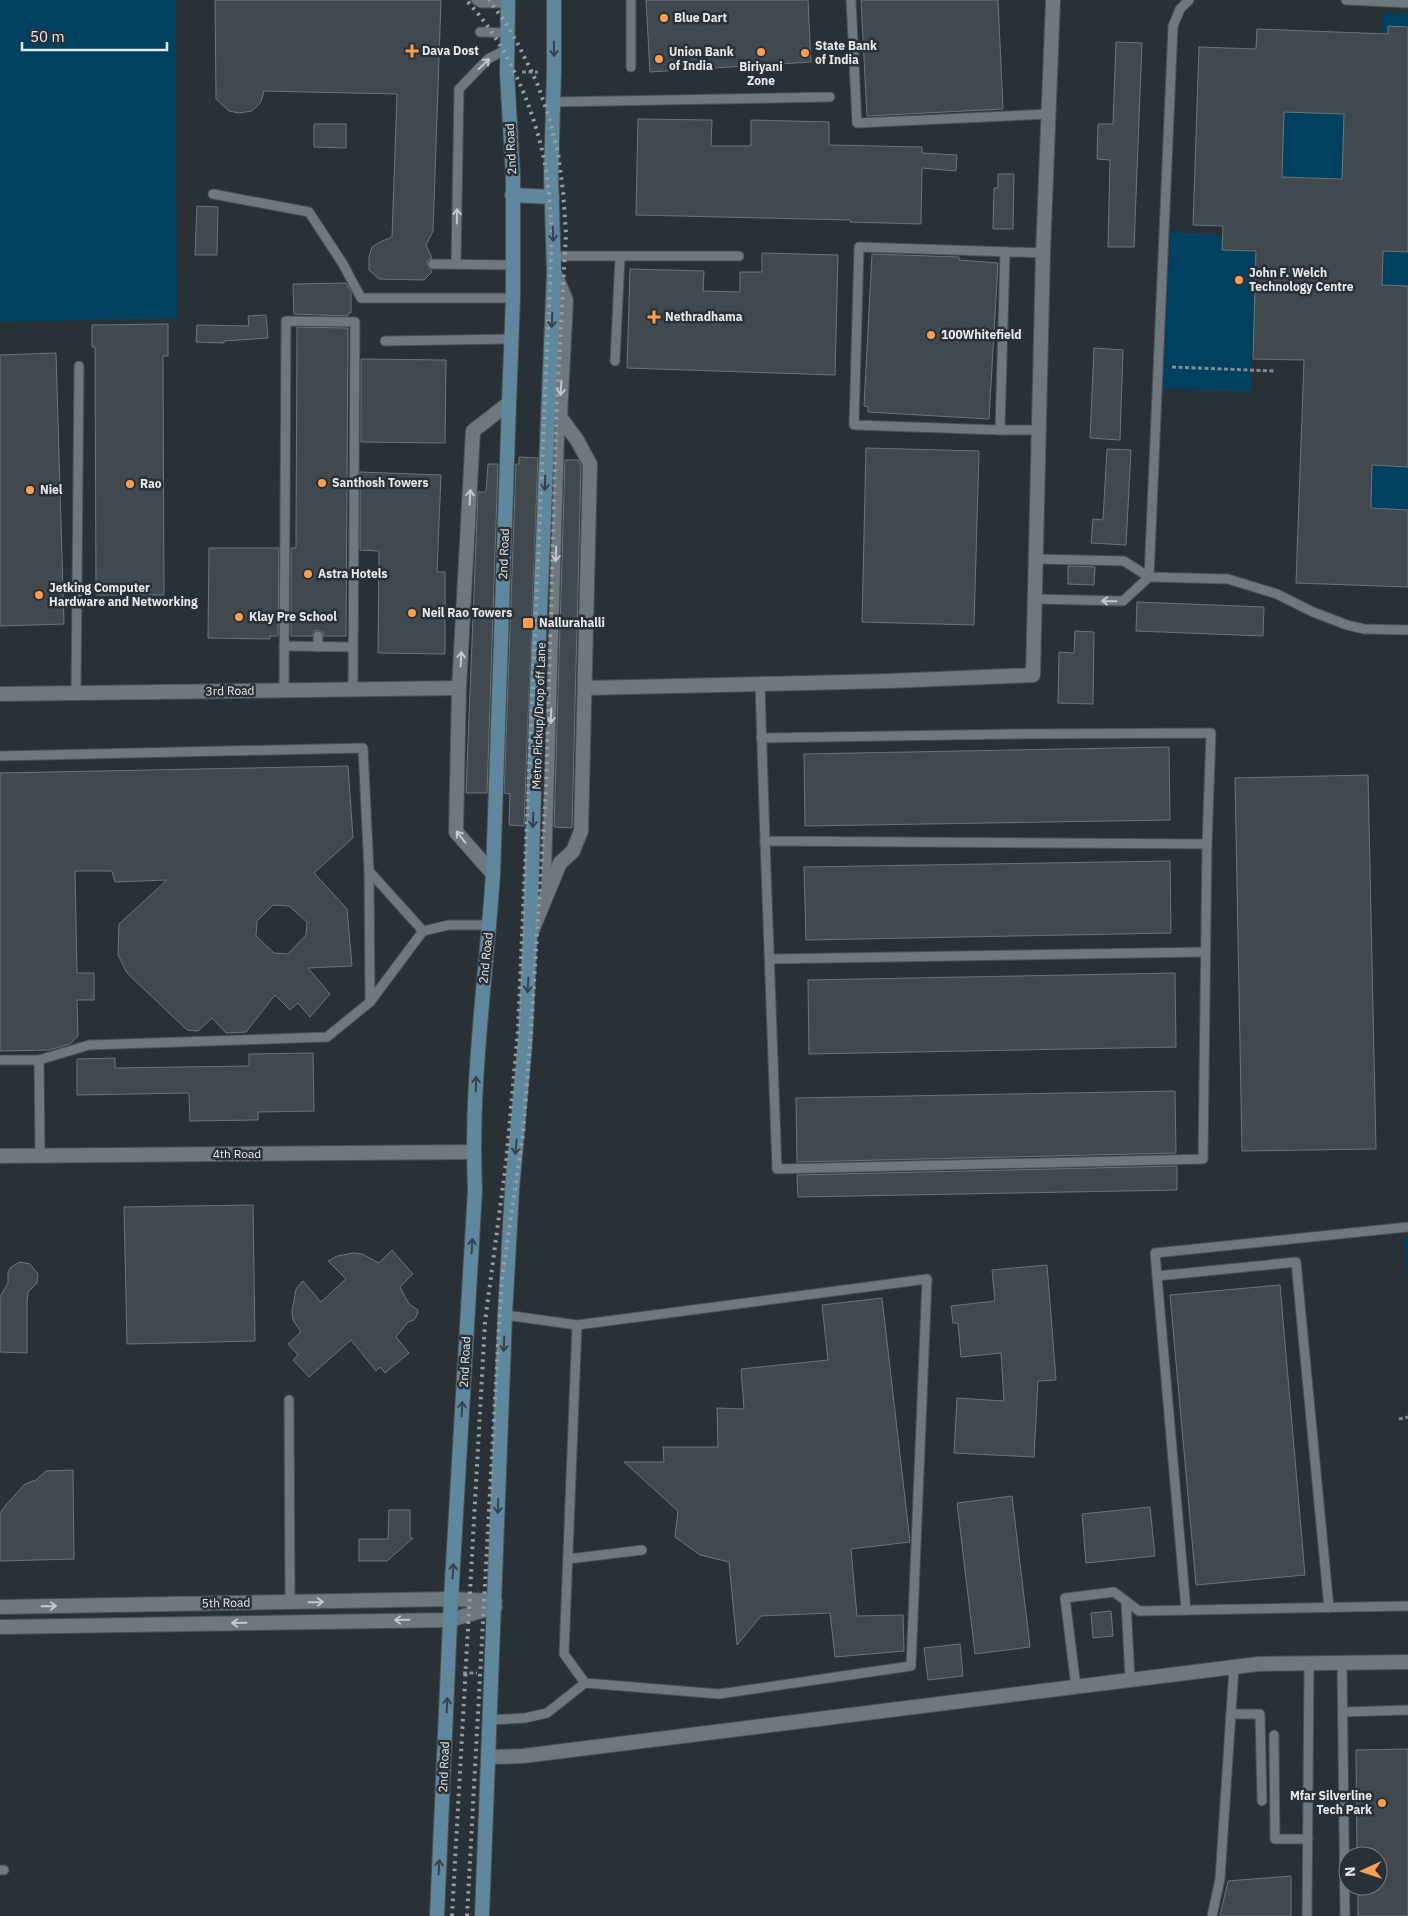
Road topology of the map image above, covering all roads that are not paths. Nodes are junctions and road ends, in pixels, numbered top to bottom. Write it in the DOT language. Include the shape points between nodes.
graph roads {
  1 [pos="476,0"];
  2 [pos="554,0"];
  3 [pos="631,0"];
  4 [pos="851,0"];
  5 [pos="1053,0"];
  6 [pos="1189,0"];
  7 [pos="1346,0"];
  8 [pos="508,2"];
  9 [pos="1408,3"];
  10 [pos="480,32"];
  11 [pos="507,33"];
  12 [pos="507,49"];
  13 [pos="630,67"];
  14 [pos="830,97"];
  15 [pos="553,102"];
  16 [pos="1049,114"];
  17 [pos="213,194"];
  18 [pos="512,195"];
  19 [pos="552,197"];
  20 [pos="1006,252"];
  21 [pos="1043,252"];
  22 [pos="554,256"];
  23 [pos="739,256"];
  24 [pos="620,257"];
  25 [pos="433,264"];
  26 [pos="456,264"];
  27 [pos="513,265"];
  28 [pos="554,272"];
  29 [pos="513,298"];
  30 [pos="513,339"];
  31 [pos="385,341"];
  32 [pos="615,361"];
  33 [pos="79,366"];
  34 [pos="509,403"];
  35 [pos="560,417"];
  36 [pos="1000,430"];
  37 [pos="1040,430"];
  38 [pos="1037,559"];
  39 [pos="1149,577"];
  40 [pos="1036,599"];
  41 [pos="1408,630"];
  42 [pos="318,636"];
  43 [pos="284,646"];
  44 [pos="318,647"];
  45 [pos="353,648"];
  46 [pos="760,684"];
  47 [pos="459,688"];
  48 [pos="585,688"];
  49 [pos="353,689"];
  50 [pos="284,690"];
  51 [pos="76,693"];
  52 [pos="0,694"];
  53 [pos="761,738"];
  54 [pos="0,756"];
  55 [pos="765,841"];
  56 [pos="1207,844"];
  57 [pos="369,871"];
  58 [pos="493,874"];
  59 [pos="546,896"];
  60 [pos="490,925"];
  61 [pos="423,931"];
  62 [pos="530,936"];
  63 [pos="1205,952"];
  64 [pos="770,960"];
  65 [pos="370,1002"];
  66 [pos="0,1060"];
  67 [pos="39,1060"];
  68 [pos="473,1152"];
  69 [pos="0,1156"];
  70 [pos="40,1156"];
  71 [pos="1408,1227"];
  72 [pos="1156,1276"];
  73 [pos="505,1315"];
  74 [pos="577,1325"];
  75 [pos="289,1400"];
  76 [pos="642,1550"];
  77 [pos="568,1560"];
  78 [pos="451,1599"];
  79 [pos="1126,1601"];
  80 [pos="290,1602"];
  81 [pos="495,1604"];
  82 [pos="0,1606"];
  83 [pos="1408,1606"];
  84 [pos="1329,1608"];
  85 [pos="1186,1610"];
  86 [pos="450,1620"];
  87 [pos="0,1627"];
  88 [pos="1408,1662"];
  89 [pos="1342,1663"];
  90 [pos="1309,1664"];
  91 [pos="1234,1668"];
  92 [pos="1130,1680"];
  93 [pos="585,1682"];
  94 [pos="1076,1687"];
  95 [pos="1408,1710"];
  96 [pos="1343,1712"];
  97 [pos="1231,1714"];
  98 [pos="491,1720"];
  99 [pos="1274,1735"];
  100 [pos="489,1757"];
  101 [pos="1262,1801"];
  102 [pos="1308,1839"];
  103 [pos="437,1916"];
  104 [pos="482,1916"];
  105 [pos="1212,1916"];
  106 [pos="1307,1916"];
  107 [pos="1345,1916"];
  1 -- 8 [label="lane" via="480,3"];
  2 -- 15 [label="main road, one-way"];
  3 -- 13 [label="lane"];
  4 -- 16 [label="lane" via="857,123"];
  5 -- 16 [label="street"];
  6 -- 39 [label="lane" via="1180,9 1173,26"];
  7 -- 9 [label="lane"];
  8 -- 11 [label="main road, 2nd Road"];
  10 -- 11 [label="lane"];
  11 -- 12 [label="main road, 2nd Road"];
  12 -- 18 [label="main road, 2nd Road"];
  26 -- 12 [label="lane, one-way" via="459,89 488,58"];
  14 -- 15 [label="lane"];
  15 -- 19 [label="main road"];
  16 -- 21 [label="street"];
  17 -- 29 [label="lane" via="309,212 362,298"];
  18 -- 19 [label="main road"];
  18 -- 27 [label="main road, 2nd Road"];
  19 -- 22 [label="main road, one-way"];
  20 -- 21 [label="lane"];
  20 -- 36 [label="lane"];
  20 -- 36 [label="lane" via="859,247 854,425"];
  21 -- 37 [label="street"];
  22 -- 24 [label="lane"];
  22 -- 28 [label="main road"];
  23 -- 24 [label="lane"];
  24 -- 32 [label="lane"];
  25 -- 26 [label="lane"];
  26 -- 27 [label="lane"];
  27 -- 29 [label="main road, 2nd Road"];
  28 -- 35 [label="street, one-way" via="566,300"];
  28 -- 62 [label="main road, one-way"];
  29 -- 30 [label="main road, 2nd Road"];
  30 -- 31 [label="lane"];
  30 -- 34 [label="main road, 2nd Road"];
  33 -- 51 [label="lane"];
  47 -- 34 [label="street, one-way" via="473,431"];
  34 -- 58 [label="main road, 2nd Road"];
  35 -- 48 [label="street" via="590,464"];
  35 -- 59 [label="lane, Metro Pickup/Drop off Lane, one-way"];
  36 -- 37 [label="lane"];
  37 -- 38 [label="street"];
  38 -- 39 [label="lane" via="1124,561"];
  38 -- 40 [label="street"];
  39 -- 40 [label="lane, one-way" via="1123,601"];
  39 -- 41 [label="lane" via="1228,579 1258,587 1347,625"];
  40 -- 46 [label="street" via="1033,675"];
  42 -- 44 [label="lane"];
  43 -- 44 [label="lane"];
  43 -- 45 [label="lane" via="286,321 355,322"];
  43 -- 50 [label="lane"];
  44 -- 45 [label="lane"];
  45 -- 49 [label="lane"];
  46 -- 48 [label="street"];
  46 -- 53 [label="lane"];
  47 -- 49 [label="street, 3rd Road"];
  58 -- 47 [label="street, one-way" via="456,832"];
  48 -- 59 [label="street" via="581,831 573,851 560,863"];
  49 -- 50 [label="street, 3rd Road"];
  50 -- 51 [label="street, 3rd Road"];
  51 -- 52 [label="street, 3rd Road"];
  53 -- 55 [label="lane"];
  53 -- 56 [label="lane" via="1211,733"];
  54 -- 57 [label="lane" via="364,748"];
  55 -- 56 [label="lane"];
  55 -- 64 [label="lane"];
  56 -- 63 [label="lane"];
  57 -- 61 [label="lane"];
  57 -- 65 [label="lane"];
  58 -- 60 [label="main road, 2nd Road"];
  59 -- 62 [label="street"];
  60 -- 61 [label="lane" via="449,925"];
  68 -- 60 [label="main road, 2nd Road, one-way" via="478,1039"];
  61 -- 65 [label="lane"];
  62 -- 73 [label="main road, one-way"];
  63 -- 64 [label="lane"];
  63 -- 64 [label="lane" via="1203,1159 777,1169"];
  65 -- 67 [label="lane" via="328,1037 90,1045"];
  66 -- 67 [label="lane"];
  67 -- 70 [label="lane"];
  68 -- 70 [label="street, 4th Road"];
  78 -- 68 [label="main road, 2nd Road, one-way" via="475,1190"];
  69 -- 70 [label="street, 4th Road"];
  71 -- 72 [label="lane" via="1155,1253"];
  72 -- 84 [label="lane" via="1296,1262"];
  72 -- 85 [label="lane"];
  73 -- 74 [label="lane"];
  73 -- 81 [label="main road, one-way"];
  74 -- 77 [label="lane"];
  74 -- 93 [label="lane" via="927,1279 911,1666 719,1694"];
  75 -- 80 [label="lane"];
  76 -- 77 [label="lane"];
  77 -- 93 [label="lane" via="564,1654"];
  80 -- 78 [label="street, 5th Road, one-way"];
  78 -- 81 [label="street, 5th Road"];
  78 -- 86 [label="main road, 2nd Road"];
  79 -- 85 [label="lane" via="1139,1611"];
  79 -- 92 [label="lane"];
  79 -- 94 [label="lane" via="1114,1592 1065,1598"];
  82 -- 80 [label="street, 5th Road, one-way"];
  81 -- 86 [label="street, 5th Road"];
  81 -- 98 [label="main road"];
  83 -- 84 [label="lane"];
  84 -- 85 [label="lane"];
  86 -- 87 [label="street, 5th Road, one-way"];
  103 -- 86 [label="main road, 2nd Road, one-way"];
  88 -- 89 [label="street"];
  89 -- 90 [label="street"];
  89 -- 96 [label="lane"];
  90 -- 91 [label="street" via="1258,1664"];
  90 -- 102 [label="lane"];
  91 -- 92 [label="street"];
  91 -- 97 [label="lane"];
  92 -- 94 [label="street"];
  93 -- 98 [label="lane" via="547,1713"];
  94 -- 100 [label="street"];
  95 -- 96 [label="lane"];
  96 -- 107 [label="lane"];
  97 -- 101 [label="lane" via="1260,1714"];
  97 -- 105 [label="lane" via="1220,1879"];
  98 -- 100 [label="main road"];
  99 -- 102 [label="lane" via="1275,1839"];
  100 -- 104 [label="main road"];
  102 -- 106 [label="lane"];
}
